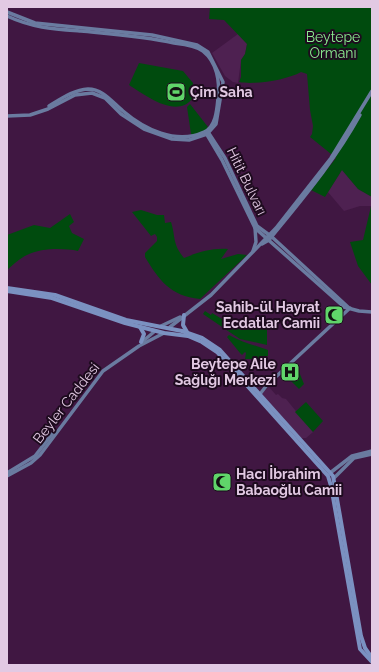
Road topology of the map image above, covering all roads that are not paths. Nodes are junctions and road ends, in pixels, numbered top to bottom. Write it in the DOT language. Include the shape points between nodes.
graph roads {
  1 [pos="7,12"];
  2 [pos="7,16"];
  3 [pos="38,25"];
  4 [pos="372,91"];
  5 [pos="372,95"];
  6 [pos="7,115"];
  7 [pos="207,132"];
  8 [pos="345,138"];
  9 [pos="247,208"];
  10 [pos="255,228"];
  11 [pos="269,237"];
  12 [pos="251,255"];
  13 [pos="7,288"];
  14 [pos="7,291"];
  15 [pos="349,308"];
  16 [pos="372,312"];
  17 [pos="184,314"];
  18 [pos="138,326"];
  19 [pos="146,326"];
  20 [pos="161,326"];
  21 [pos="170,327"];
  22 [pos="175,329"];
  23 [pos="155,331"];
  24 [pos="187,332"];
  25 [pos="164,333"];
  26 [pos="174,334"];
  27 [pos="141,342"];
  28 [pos="257,394"];
  29 [pos="62,423"];
  30 [pos="372,451"];
  31 [pos="372,454"];
  32 [pos="7,474"];
  33 [pos="330,476"];
  34 [pos="363,648"];
  35 [pos="372,658"];
  36 [pos="372,662"];
  1 -- 3 [label="main road"];
  2 -- 3 [label="main road"];
  3 -- 7 [label="main road" via="172,41 197,46 208,52 221,82 217,121"];
  4 -- 8 [label="main road"];
  5 -- 8 [label="main road"];
  6 -- 7 [label="main road" via="30,115 75,95 92,93 105,98 121,114 144,129 172,139 189,139"];
  7 -- 9 [label="main road, Hitit Bulvarı"];
  8 -- 11 [label="main road"];
  8 -- 11 [label="main road" via="310,191"];
  9 -- 10 [label="main road, Hitit Bulvarı"];
  9 -- 11 [label="main road, Hitit Bulvarı" via="257,226"];
  10 -- 11 [label="main road, Hitit Bulvarı"];
  10 -- 12 [label="main road" via="256,242"];
  11 -- 12 [label="main road"];
  11 -- 15 [label="main road"];
  12 -- 17 [label="main road" via="209,297"];
  13 -- 19 [label="main road" via="55,295"];
  14 -- 18 [label="main road" via="52,298"];
  15 -- 16 [label="main road"];
  15 -- 28 [label="main road"];
  17 -- 20 [label="main road"];
  17 -- 21 [label="main road"];
  17 -- 24 [label="main road" via="183,325"];
  18 -- 19 [label="main road"];
  18 -- 27 [label="main road" via="144,334"];
  19 -- 20 [label="main road"];
  19 -- 23 [label="main road"];
  20 -- 21 [label="main road"];
  20 -- 23 [label="main road"];
  21 -- 22 [label="main road"];
  21 -- 25 [label="main road"];
  22 -- 24 [label="main road"];
  22 -- 26 [label="main road" via="172,331"];
  23 -- 25 [label="main road"];
  23 -- 27 [label="main road, Beyler Caddesi"];
  24 -- 28 [label="main road" via="218,348"];
  25 -- 26 [label="main road"];
  25 -- 29 [label="main road, Beyler Caddesi" via="105,369"];
  26 -- 28 [label="main road" via="193,338 211,347"];
  27 -- 29 [label="main road, Beyler Caddesi" via="101,370"];
  28 -- 33 [label="main road"];
  29 -- 32 [label="main road, Beyler Caddesi" via="35,456"];
  30 -- 33 [label="main road" via="352,456"];
  31 -- 33 [label="main road" via="354,458"];
  33 -- 34 [label="main road"];
  34 -- 35 [label="main road"];
  34 -- 36 [label="main road" via="365,651 362,652"];
}
